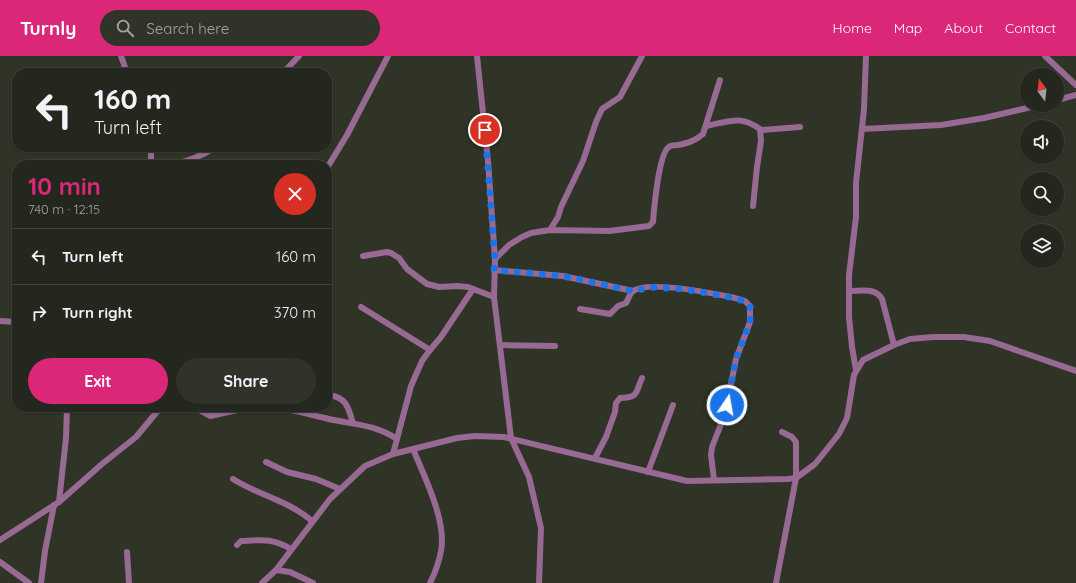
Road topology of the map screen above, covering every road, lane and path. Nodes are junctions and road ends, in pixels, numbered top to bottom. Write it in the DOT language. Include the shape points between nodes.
graph roads {
  1 [pos="121,56"];
  2 [pos="299,56"];
  3 [pos="388,56"];
  4 [pos="477,56"];
  5 [pos="642,56"];
  6 [pos="866,56"];
  7 [pos="1045,56"];
  8 [pos="125,68"];
  9 [pos="288,68"];
  10 [pos="720,80"];
  11 [pos="1076,85"];
  12 [pos="1076,95"];
  13 [pos="1064,98"];
  14 [pos="1020,110"];
  15 [pos="706,126"];
  16 [pos="800,127"];
  17 [pos="760,129"];
  18 [pos="862,129"];
  19 [pos="207,152"];
  20 [pos="189,160"];
  21 [pos="332,160"];
  22 [pos="753,206"];
  23 [pos="550,230"];
  24 [pos="363,256"];
  25 [pos="495,259"];
  26 [pos="494,270"];
  27 [pos="473,289"];
  28 [pos="633,291"];
  29 [pos="849,291"];
  30 [pos="494,297"];
  31 [pos="361,308"];
  32 [pos="580,309"];
  33 [pos="0,321"];
  34 [pos="12,322"];
  35 [pos="894,344"];
  36 [pos="500,345"];
  37 [pos="555,346"];
  38 [pos="430,350"];
  39 [pos="856,370"];
  40 [pos="1076,371"];
  41 [pos="642,378"];
  42 [pos="332,395"];
  43 [pos="673,405"];
  44 [pos="67,412"];
  45 [pos="157,412"];
  46 [pos="203,412"];
  47 [pos="228,412"];
  48 [pos="302,412"];
  49 [pos="353,423"];
  50 [pos="782,432"];
  51 [pos="511,438"];
  52 [pos="397,439"];
  53 [pos="413,449"];
  54 [pos="393,454"];
  55 [pos="595,458"];
  56 [pos="266,462"];
  57 [pos="648,472"];
  58 [pos="796,478"];
  59 [pos="233,479"];
  60 [pos="714,480"];
  61 [pos="340,489"];
  62 [pos="57,504"];
  63 [pos="312,521"];
  64 [pos="0,540"];
  65 [pos="237,545"];
  66 [pos="290,549"];
  67 [pos="127,552"];
  68 [pos="0,562"];
  69 [pos="276,570"];
  70 [pos="29,583"];
  71 [pos="41,583"];
  72 [pos="129,583"];
  73 [pos="262,583"];
  74 [pos="313,583"];
  75 [pos="430,583"];
  76 [pos="539,583"];
  77 [pos="776,583"];
  1 -- 8 [label="street"];
  2 -- 9 [label="street"];
  3 -- 21 [label="street"];
  4 -- 25 [label="street"];
  5 -- 23 [label="street" via="620,97 602,110 584,161"];
  6 -- 18 [label="street"];
  7 -- 11 [label="street"];
  10 -- 15 [label="street"];
  12 -- 13 [label="street"];
  14 -- 18 [label="street" via="941,125"];
  15 -- 17 [label="street" via="734,119"];
  15 -- 23 [label="street" via="703,134 697,139 664,150 655,195 653,222 649,226 609,231"];
  16 -- 17 [label="street"];
  17 -- 22 [label="street" via="761,141"];
  18 -- 29 [label="street"];
  19 -- 20 [label="street"];
  23 -- 25 [label="street" via="522,237 509,245"];
  24 -- 27 [label="street" via="392,253 407,269 427,284"];
  25 -- 26 [label="street"];
  26 -- 28 [label="street" via="563,276"];
  26 -- 30 [label="street"];
  27 -- 30 [label="street"];
  27 -- 38 [label="street"];
  28 -- 32 [label="street" via="626,303 618,306 610,314"];
  28 -- 60 [label="street" via="651,287 682,289 735,298 745,301 750,306 750,322 736,359 725,414 712,447"];
  29 -- 35 [label="street" via="873,290 879,294"];
  29 -- 39 [label="street" via="850,332"];
  30 -- 36 [label="street"];
  31 -- 38 [label="street"];
  33 -- 34 [label="street"];
  35 -- 39 [label="street" via="864,360"];
  35 -- 40 [label="street" via="910,339 964,337 990,341"];
  36 -- 37 [label="street"];
  36 -- 51 [label="street"];
  38 -- 52 [label="street" via="411,386"];
  39 -- 58 [label="street" via="847,418 839,434 815,464"];
  41 -- 55 [label="street" via="636,394 620,398 616,403 610,426"];
  42 -- 49 [label="street" via="346,403"];
  43 -- 57 [label="street"];
  44 -- 62 [label="street"];
  45 -- 62 [label="street" via="136,437"];
  46 -- 47 [label="street" via="210,416"];
  48 -- 49 [label="street"];
  49 -- 52 [label="street" via="375,428"];
  50 -- 58 [label="street" via="796,442"];
  51 -- 53 [label="street" via="475,436"];
  51 -- 55 [label="street"];
  51 -- 76 [label="street" via="529,478 541,528"];
  52 -- 54 [label="street"];
  53 -- 54 [label="street"];
  53 -- 75 [label="street" via="433,497 441,530 442,550"];
  54 -- 61 [label="street" via="365,466"];
  55 -- 57 [label="street"];
  56 -- 61 [label="street" via="287,472 316,479"];
  57 -- 60 [label="street" via="687,481"];
  58 -- 60 [label="street"];
  58 -- 77 [label="street"];
  59 -- 63 [label="street" via="245,487 295,508"];
  61 -- 63 [label="street"];
  62 -- 64 [label="street"];
  62 -- 71 [label="street" via="45,551"];
  63 -- 66 [label="street"];
  65 -- 66 [label="street" via="241,541 267,540"];
  66 -- 69 [label="street"];
  67 -- 72 [label="street"];
  68 -- 70 [label="street"];
  69 -- 73 [label="street"];
  69 -- 74 [label="street" via="290,572"];
}
